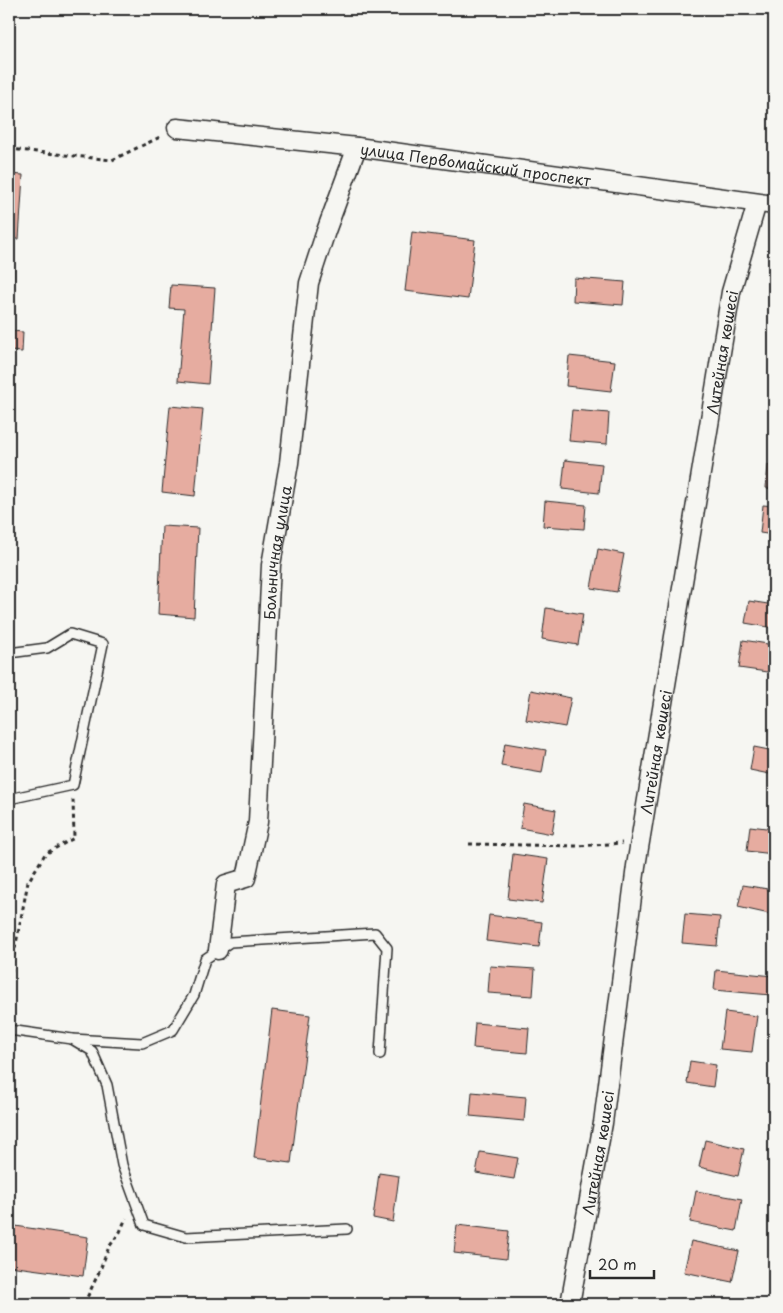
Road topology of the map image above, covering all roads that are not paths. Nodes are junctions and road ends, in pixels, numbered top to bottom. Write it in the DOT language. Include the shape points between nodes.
graph roads {
  1 [pos="177,128"];
  2 [pos="357,147"];
  3 [pos="766,204"];
  4 [pos="9,653"];
  5 [pos="9,799"];
  6 [pos="218,950"];
  7 [pos="9,1030"];
  8 [pos="72,1039"];
  9 [pos="380,1054"];
  10 [pos="347,1229"];
  11 [pos="570,1304"];
  1 -- 2 [label="street, улица Первомайский проспект"];
  2 -- 3 [label="street, улица Первомайский проспект"];
  2 -- 6 [label="street, Больничная улица" via="309,283 289,462 271,565 258,822 246,878 226,884"];
  3 -- 11 [label="street, Литейная көшесі" via="731,292 640,842 603,1123"];
  4 -- 5 [label="lane" via="47,648 70,634 103,644 73,786"];
  6 -- 8 [label="lane" via="205,959 194,995 173,1030 142,1043"];
  6 -- 9 [label="lane" via="230,942 375,934 387,948"];
  7 -- 8 [label="lane"];
  8 -- 10 [label="lane" via="92,1051 106,1085 122,1165 144,1225 186,1237"];
}
